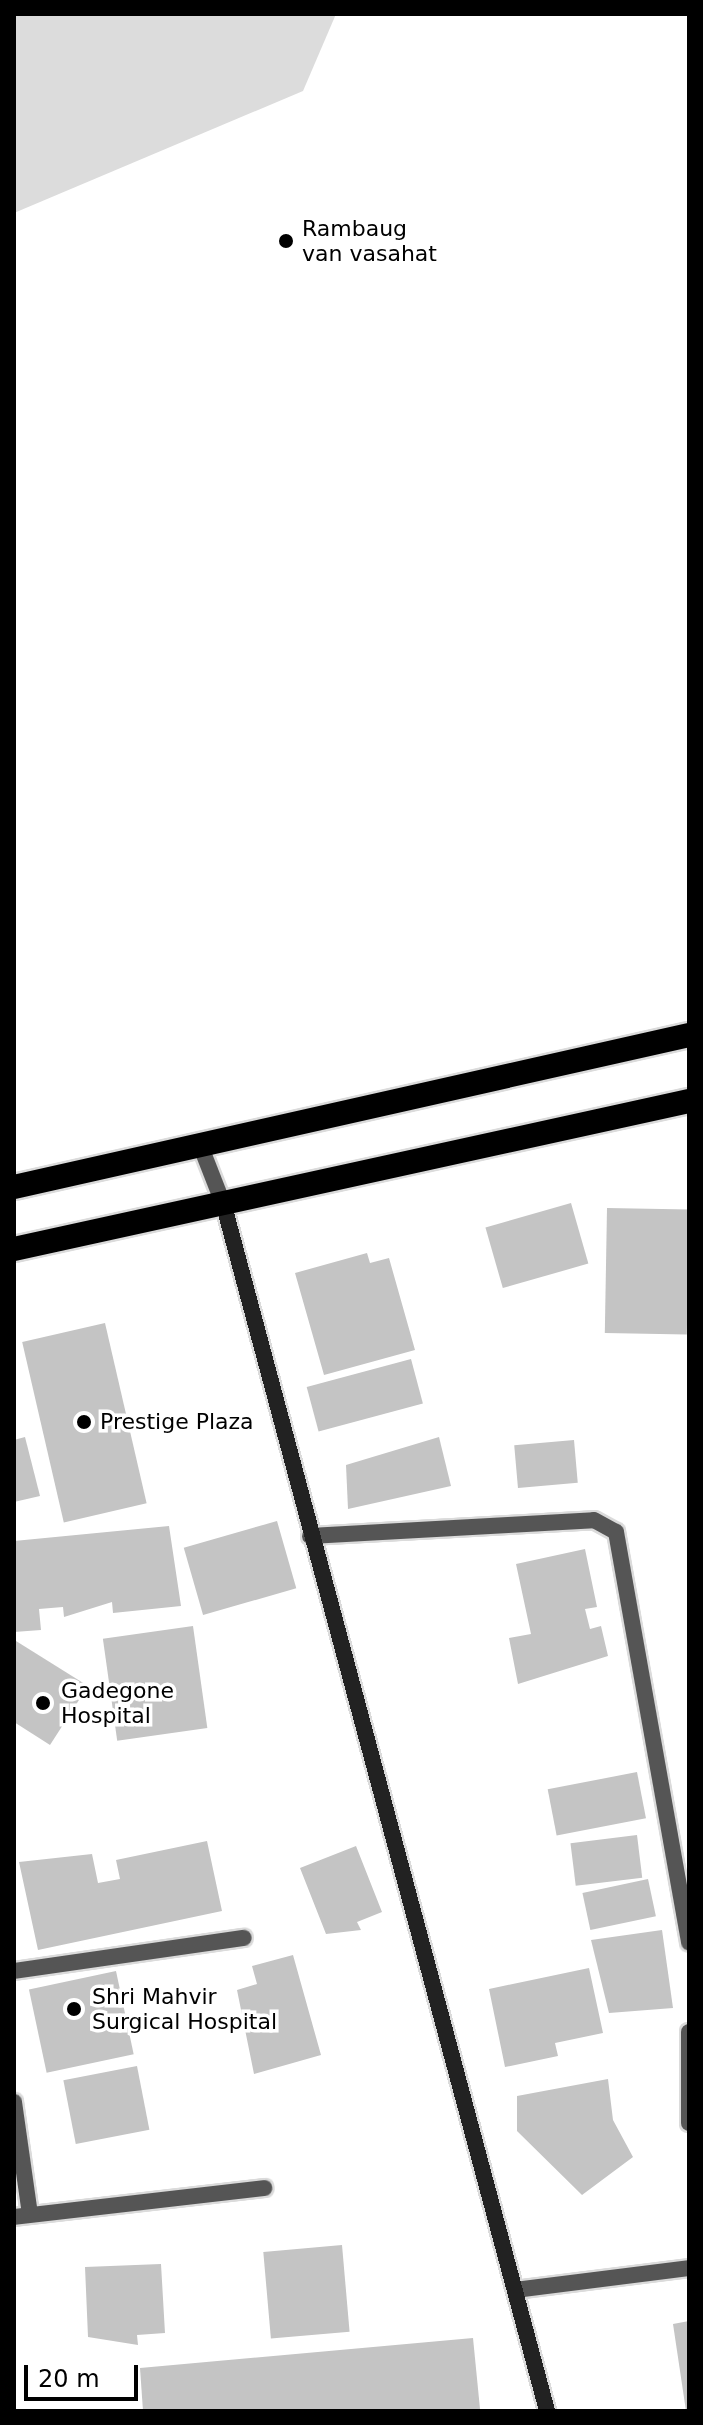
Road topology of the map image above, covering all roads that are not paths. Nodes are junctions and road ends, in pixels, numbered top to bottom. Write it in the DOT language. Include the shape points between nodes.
graph roads {
  1 [pos="689,1035"];
  2 [pos="689,1101"];
  3 [pos="201,1147"];
  4 [pos="14,1187"];
  5 [pos="224,1206"];
  6 [pos="14,1249"];
  7 [pos="310,1536"];
  8 [pos="244,1938"];
  9 [pos="689,1943"];
  10 [pos="14,1971"];
  11 [pos="689,2032"];
  12 [pos="14,2102"];
  13 [pos="689,2123"];
  14 [pos="264,2188"];
  15 [pos="22,2216"];
  16 [pos="689,2268"];
  17 [pos="515,2290"];
  18 [pos="547,2411"];
  1 -- 3 [label="highway"];
  2 -- 5 [label="highway"];
  3 -- 4 [label="highway"];
  3 -- 5 [label="street"];
  5 -- 6 [label="highway"];
  5 -- 7 [label="street"];
  7 -- 9 [label="street" via="594,1520 616,1532"];
  7 -- 17 [label="street"];
  8 -- 10 [label="street"];
  11 -- 13 [label="street"];
  12 -- 15 [label="street"];
  14 -- 15 [label="street"];
  16 -- 17 [label="street"];
  17 -- 18 [label="street"];
}
